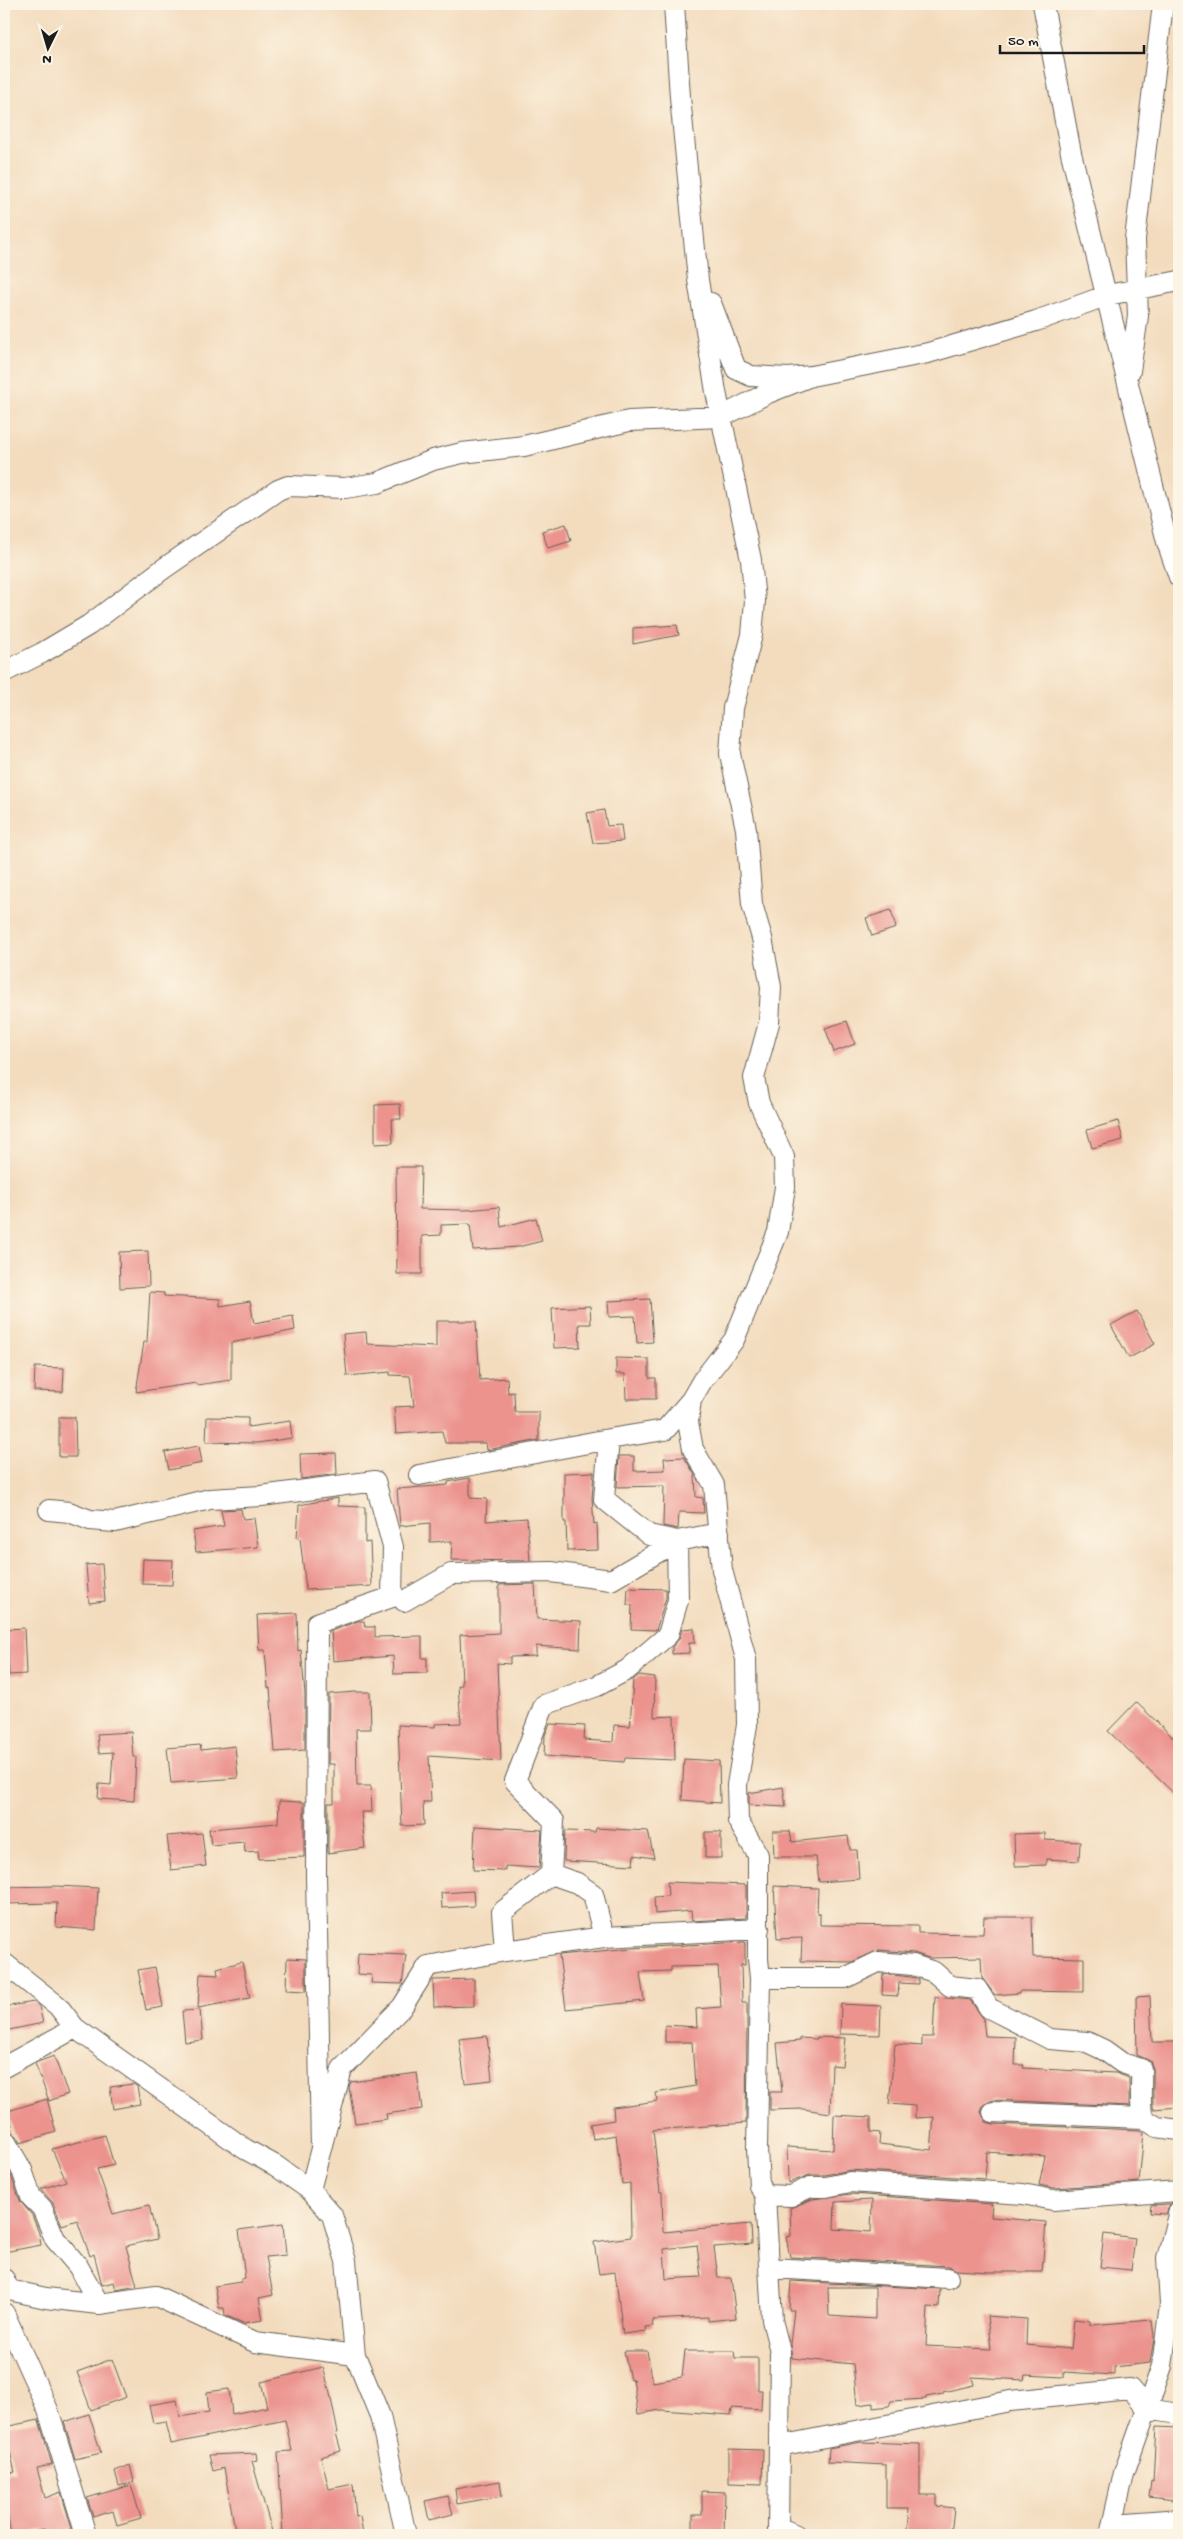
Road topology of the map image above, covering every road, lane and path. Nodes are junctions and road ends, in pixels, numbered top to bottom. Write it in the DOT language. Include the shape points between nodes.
graph roads {
  1 [pos="674,4"];
  2 [pos="1043,4"];
  3 [pos="1163,4"];
  4 [pos="698,280"];
  5 [pos="1179,281"];
  6 [pos="1136,290"];
  7 [pos="1108,295"];
  8 [pos="811,376"];
  9 [pos="1129,383"];
  10 [pos="721,417"];
  11 [pos="1179,577"];
  12 [pos="4,672"];
  13 [pos="691,1400"];
  14 [pos="609,1439"];
  15 [pos="419,1475"];
  16 [pos="50,1510"];
  17 [pos="719,1533"];
  18 [pos="677,1541"];
  19 [pos="404,1601"];
  20 [pos="551,1874"];
  21 [pos="759,1929"];
  22 [pos="604,1937"];
  23 [pos="505,1951"];
  24 [pos="4,1963"];
  25 [pos="760,1978"];
  26 [pos="75,2028"];
  27 [pos="4,2067"];
  28 [pos="993,2112"];
  29 [pos="1142,2118"];
  30 [pos="1179,2130"];
  31 [pos="4,2139"];
  32 [pos="321,2148"];
  33 [pos="310,2190"];
  34 [pos="1179,2191"];
  35 [pos="765,2195"];
  36 [pos="1179,2211"];
  37 [pos="771,2268"];
  38 [pos="948,2278"];
  39 [pos="4,2279"];
  40 [pos="1175,2303"];
  41 [pos="99,2304"];
  42 [pos="4,2313"];
  43 [pos="356,2354"];
  44 [pos="1147,2409"];
  45 [pos="1179,2414"];
  46 [pos="778,2446"];
  47 [pos="1179,2519"];
  48 [pos="1112,2529"];
  49 [pos="778,2531"];
  50 [pos="86,2535"];
  51 [pos="406,2535"];
  52 [pos="796,2535"];
  1 -- 4 [label="street"];
  2 -- 7 [label="street" via="1071,153"];
  3 -- 6 [label="street" via="1135,239"];
  4 -- 8 [label="street" via="736,369 765,379"];
  4 -- 10 [label="street"];
  5 -- 6 [label="street"];
  6 -- 7 [label="street"];
  6 -- 9 [label="street" via="1138,316"];
  7 -- 8 [label="street" via="1036,321 928,353"];
  7 -- 9 [label="street"];
  8 -- 10 [label="street"];
  9 -- 11 [label="street" via="1167,542"];
  10 -- 12 [label="street" via="629,421 524,446 462,453 433,460 369,484 345,488 288,486 209,537 89,624"];
  10 -- 13 [label="street" via="751,560 755,601 752,635 733,708 730,754 746,829 752,904 771,987 769,1023 754,1078 759,1103 784,1156 785,1187 778,1232 734,1340"];
  13 -- 14 [label="street" via="665,1430"];
  13 -- 17 [label="street" via="688,1422 693,1448 714,1485"];
  14 -- 15 [label="street"];
  14 -- 18 [label="street" via="604,1499 649,1535"];
  16 -- 32 [label="street" via="69,1512 90,1520 116,1522 210,1499 262,1496 375,1481 393,1547 392,1597 317,1623 316,1874"];
  17 -- 18 [label="street"];
  17 -- 21 [label="street" via="722,1570 746,1659 747,1725 737,1785 738,1821 758,1855"];
  18 -- 19 [label="street" via="611,1580 551,1572 451,1574"];
  18 -- 20 [label="street" via="678,1600 668,1635 627,1670 597,1686 544,1704 515,1782 554,1821"];
  20 -- 22 [label="street" via="577,1883 593,1894"];
  20 -- 23 [label="street" via="502,1912"];
  21 -- 22 [label="street"];
  21 -- 25 [label="street"];
  22 -- 23 [label="street"];
  23 -- 32 [label="street" via="428,1966 402,2007 342,2069"];
  24 -- 26 [label="street" via="58,2006"];
  25 -- 29 [label="street" via="845,1978 878,1962 913,1965 934,1972 950,1986 977,1989 989,2008 1050,2039 1087,2042 1122,2063 1141,2069"];
  25 -- 35 [label="street" via="756,2148 759,2186"];
  26 -- 27 [label="street"];
  26 -- 33 [label="street" via="244,2149"];
  28 -- 29 [label="street"];
  29 -- 30 [label="street" via="1157,2127"];
  31 -- 41 [label="street" via="22,2170 31,2197 42,2208 55,2239 78,2266"];
  32 -- 33 [label="street"];
  33 -- 43 [label="street" via="332,2215 346,2261"];
  34 -- 35 [label="street" via="1054,2200 1023,2194 850,2182 810,2187 791,2196"];
  35 -- 37 [label="street"];
  36 -- 40 [label="street" via="1167,2258"];
  37 -- 38 [label="street"];
  37 -- 46 [label="street" via="772,2320 780,2351"];
  39 -- 41 [label="street" via="9,2290"];
  40 -- 44 [label="street" via="1162,2366"];
  41 -- 43 [label="street" via="156,2296 255,2342"];
  42 -- 50 [label="street" via="48,2410"];
  43 -- 51 [label="street" via="380,2416"];
  44 -- 45 [label="street"];
  44 -- 46 [label="street" via="1130,2389 1010,2401"];
  44 -- 48 [label="street" via="1124,2473"];
  46 -- 49 [label="street"];
  47 -- 48 [label="street"];
  49 -- 52 [label="street"];
}
